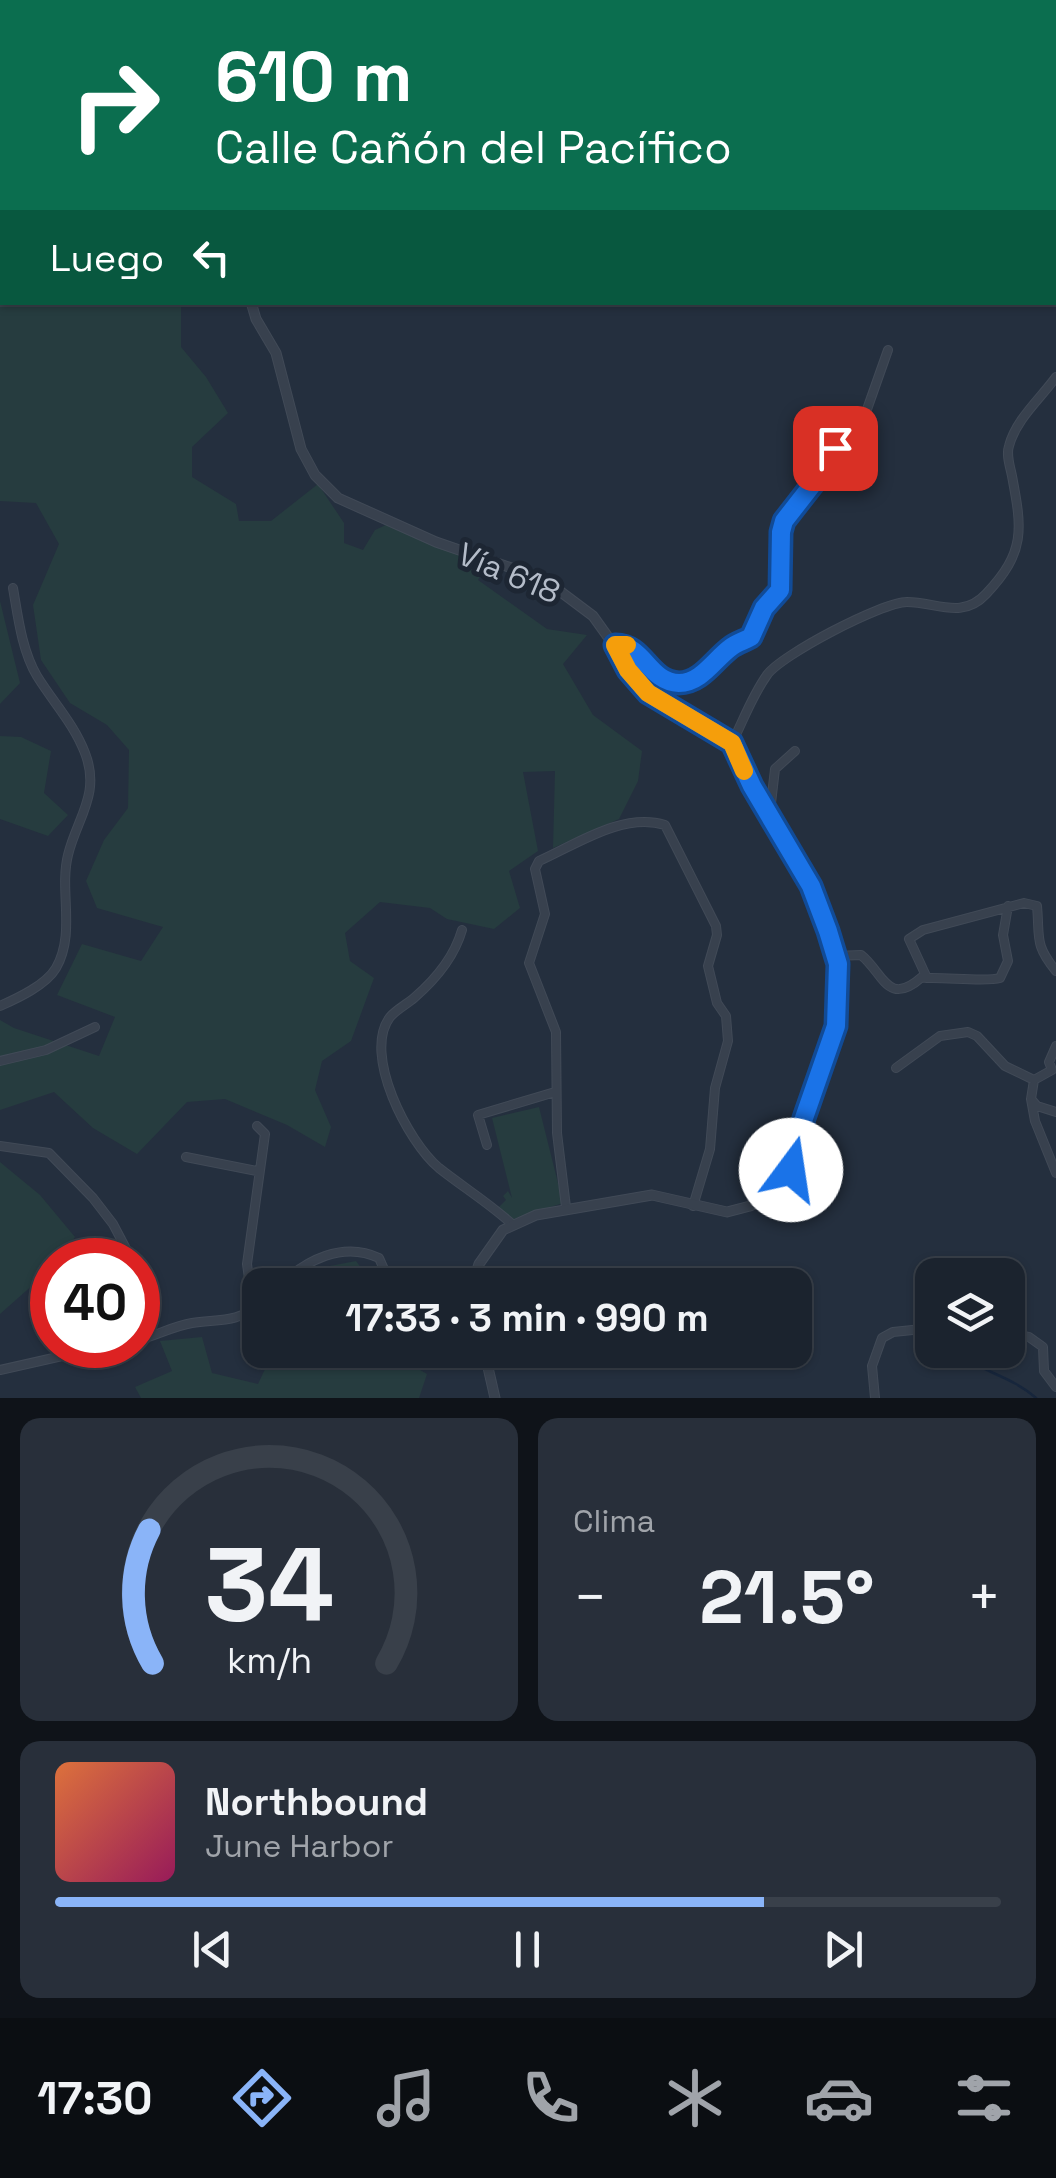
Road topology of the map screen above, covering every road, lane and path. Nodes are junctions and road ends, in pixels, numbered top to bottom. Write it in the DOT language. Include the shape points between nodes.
graph roads {
  1 [pos="253,305"];
  2 [pos="888,350"];
  3 [pos="1056,376"];
  4 [pos="13,588"];
  5 [pos="615,645"];
  6 [pos="732,743"];
  7 [pos="795,751"];
  8 [pos="770,812"];
  9 [pos="1008,906"];
  10 [pos="462,930"];
  11 [pos="836,956"];
  12 [pos="1056,972"];
  13 [pos="927,978"];
  14 [pos="0,1006"];
  15 [pos="96,1027"];
  16 [pos="1056,1046"];
  17 [pos="0,1061"];
  18 [pos="896,1068"];
  19 [pos="1054,1070"];
  20 [pos="1034,1080"];
  21 [pos="555,1092"];
  22 [pos="1031,1099"];
  23 [pos="1056,1112"];
  24 [pos="257,1126"];
  25 [pos="487,1145"];
  26 [pos="0,1146"];
  27 [pos="186,1157"];
  28 [pos="258,1171"];
  29 [pos="1056,1173"];
  30 [pos="692,1206"];
  31 [pos="566,1207"];
  32 [pos="512,1224"];
  33 [pos="119,1238"];
  34 [pos="248,1268"];
  35 [pos="299,1268"];
  36 [pos="383,1268"];
  37 [pos="478,1268"];
  38 [pos="242,1317"];
  39 [pos="915,1330"];
  40 [pos="160,1333"];
  41 [pos="1025,1336"];
  42 [pos="30,1363"];
  43 [pos="488,1368"];
  44 [pos="0,1370"];
  45 [pos="1056,1386"];
  46 [pos="495,1398"];
  47 [pos="874,1398"];
  1 -- 5 [label="street, Vía 618" via="276,353 301,449 315,476 338,498 558,589 593,616"];
  2 -- 5 [label="street" via="865,415 784,521 780,590 751,637 680,683 656,676 634,649"];
  3 -- 6 [label="street" via="1009,444 1019,545 985,596 960,609 890,605 814,643 769,671"];
  4 -- 14 [label="street" via="35,673 87,756 92,796 67,858 62,954 54,971"];
  5 -- 6 [label="street, Vía 618" via="648,693"];
  6 -- 8 [label="street"];
  7 -- 8 [label="street" via="775,769"];
  8 -- 11 [label="street" via="811,886"];
  9 -- 12 [label="street" via="1038,906 1036,939"];
  9 -- 13 [label="street" via="909,939"];
  9 -- 13 [label="street" via="1008,961 1000,978"];
  10 -- 32 [label="street" via="432,983 391,1016 380,1037 380,1057 416,1142"];
  11 -- 13 [label="street" via="862,955 892,988"];
  11 -- 30 [label="street" via="836,1026 785,1181 768,1200 750,1206 727,1212"];
  15 -- 17 [label="street"];
  16 -- 19 [label="street"];
  18 -- 20 [label="street" via="940,1036 968,1032 1005,1066"];
  19 -- 20 [label="street"];
  20 -- 22 [label="street"];
  21 -- 25 [label="street" via="478,1114"];
  21 -- 30 [label="street" via="556,1032 529,963 544,914 535,869 539,861 619,825 665,824 716,926 708,966 728,1040 710,1148"];
  21 -- 31 [label="street"];
  22 -- 23 [label="street"];
  22 -- 29 [label="street"];
  24 -- 28 [label="street" via="265,1134"];
  26 -- 33 [label="street" via="48,1154 103,1211"];
  27 -- 28 [label="street"];
  28 -- 34 [label="street"];
  30 -- 31 [label="street" via="652,1195"];
  31 -- 32 [label="street"];
  32 -- 37 [label="street"];
  35 -- 36 [label="street" via="327,1254 360,1252 379,1258"];
  38 -- 40 [label="street"];
  39 -- 47 [label="street" via="882,1338 872,1366"];
  41 -- 45 [label="street" via="1043,1346 1044,1372"];
  42 -- 44 [label="street"];
  43 -- 46 [label="street"];
}
